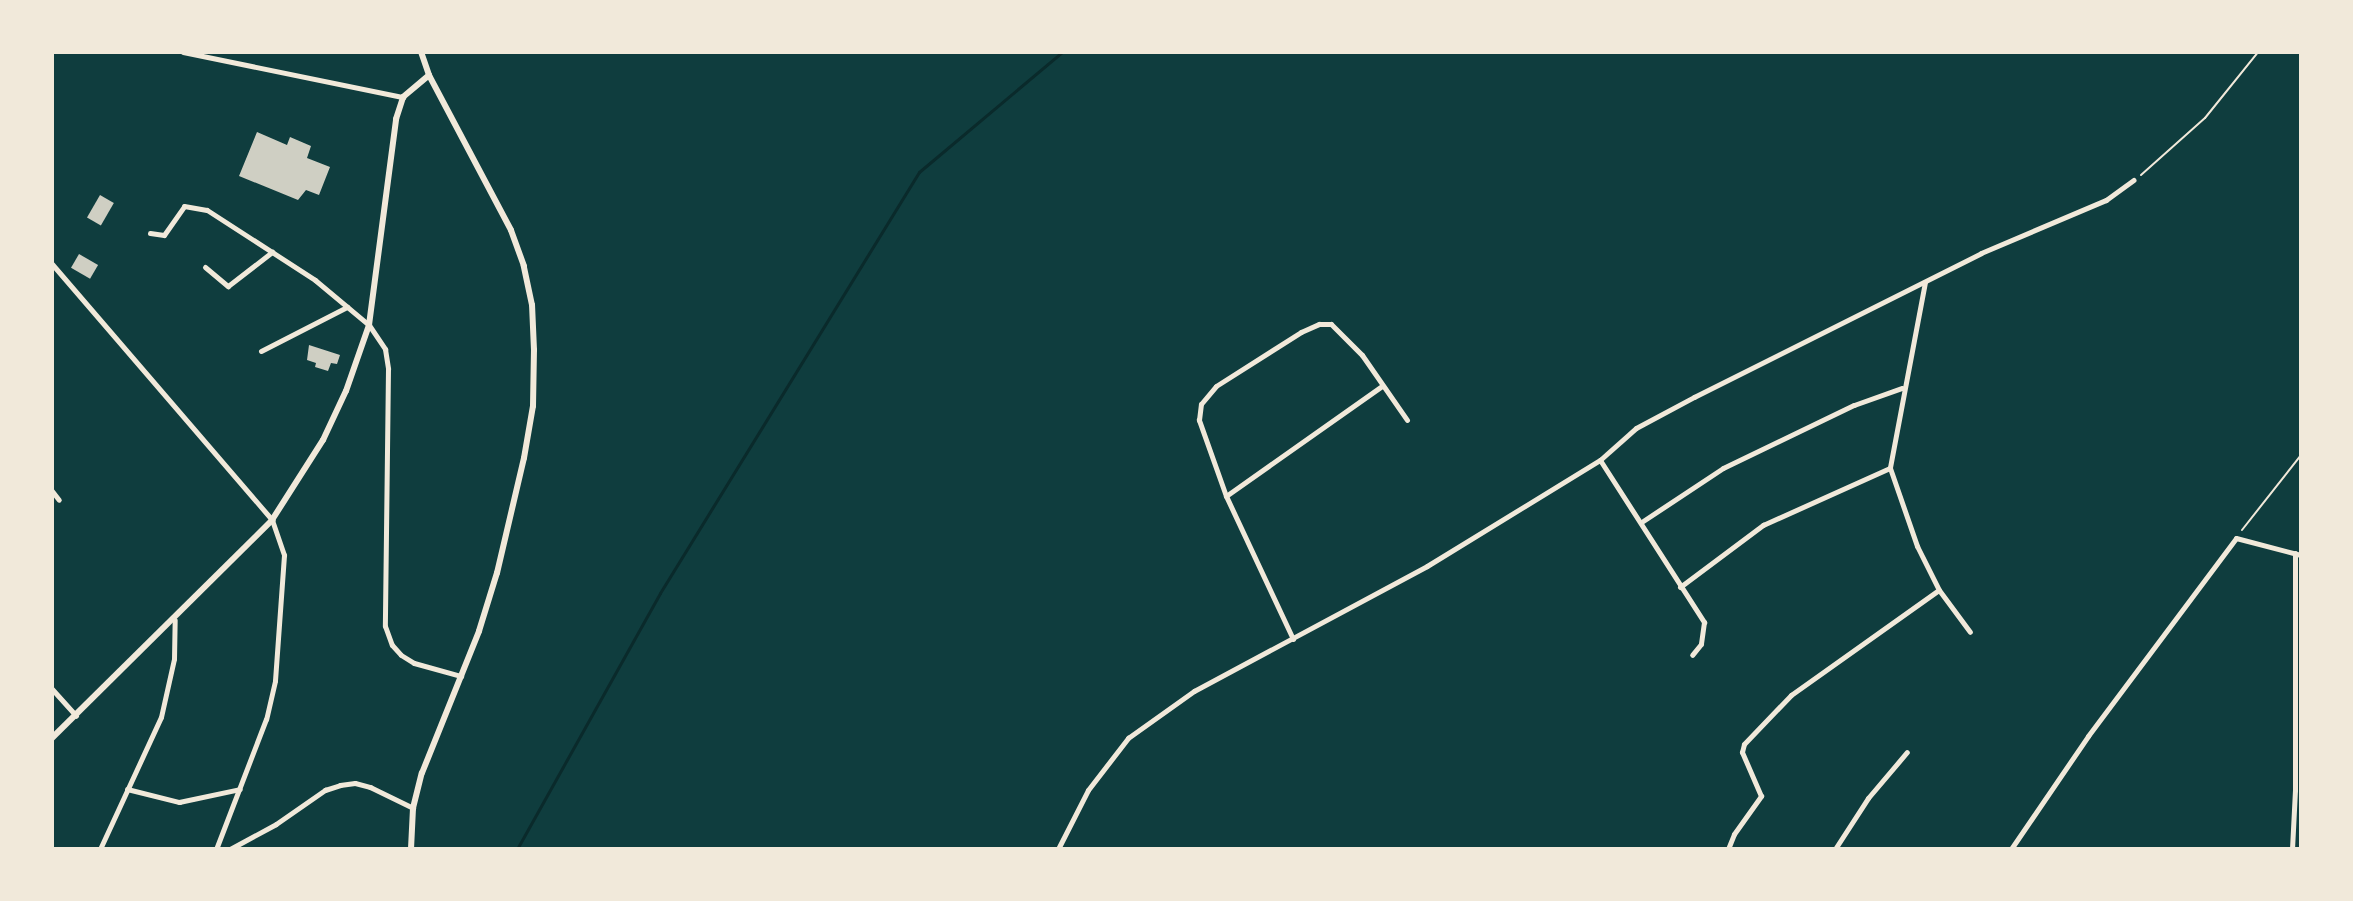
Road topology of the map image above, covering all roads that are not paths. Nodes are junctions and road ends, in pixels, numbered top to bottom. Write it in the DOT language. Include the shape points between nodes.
graph roads {
  1 [pos="183,52"];
  2 [pos="421,52"];
  3 [pos="429,75"];
  4 [pos="403,97"];
  5 [pos="2134,180"];
  6 [pos="150,233"];
  7 [pos="272,252"];
  8 [pos="52,264"];
  9 [pos="205,267"];
  10 [pos="1925,281"];
  11 [pos="347,307"];
  12 [pos="369,325"];
  13 [pos="261,351"];
  14 [pos="1383,386"];
  15 [pos="1903,387"];
  16 [pos="1407,420"];
  17 [pos="1600,460"];
  18 [pos="1890,468"];
  19 [pos="52,491"];
  20 [pos="1226,496"];
  21 [pos="59,500"];
  22 [pos="272,520"];
  23 [pos="1643,521"];
  24 [pos="2298,554"];
  25 [pos="1680,587"];
  26 [pos="1939,590"];
  27 [pos="175,620"];
  28 [pos="1970,632"];
  29 [pos="1293,639"];
  30 [pos="1692,655"];
  31 [pos="461,676"];
  32 [pos="52,689"];
  33 [pos="76,716"];
  34 [pos="52,738"];
  35 [pos="1907,752"];
  36 [pos="241,788"];
  37 [pos="127,789"];
  38 [pos="413,808"];
  39 [pos="100,849"];
  40 [pos="216,849"];
  41 [pos="230,849"];
  42 [pos="411,849"];
  43 [pos="1058,849"];
  44 [pos="1728,849"];
  45 [pos="1835,849"];
  46 [pos="2011,849"];
  47 [pos="2292,849"];
  1 -- 4 [label="street"];
  2 -- 3 [label="main road"];
  3 -- 4 [label="main road"];
  3 -- 31 [label="main road" via="511,230 532,305 533,406 524,458 497,573"];
  4 -- 12 [label="main road" via="391,143"];
  5 -- 10 [label="street" via="2106,200"];
  6 -- 7 [label="street" via="164,235 184,206 195,206"];
  7 -- 9 [label="street" via="228,286"];
  7 -- 11 [label="street"];
  8 -- 22 [label="street"];
  10 -- 15 [label="street"];
  10 -- 17 [label="street" via="1648,422"];
  11 -- 12 [label="street"];
  11 -- 13 [label="street"];
  12 -- 22 [label="main road" via="323,440"];
  12 -- 31 [label="street" via="385,349 388,369 385,626 401,655"];
  14 -- 16 [label="street"];
  14 -- 20 [label="street"];
  14 -- 20 [label="street" via="1339,328 1319,324 1216,386 1201,404 1199,420"];
  15 -- 18 [label="street"];
  15 -- 23 [label="street" via="1723,468"];
  17 -- 23 [label="street"];
  17 -- 29 [label="street" via="1427,566"];
  18 -- 25 [label="street" via="1763,525"];
  18 -- 26 [label="street" via="1917,546"];
  19 -- 21 [label="street"];
  20 -- 29 [label="street"];
  22 -- 27 [label="main road"];
  22 -- 36 [label="street" via="285,563 281,634 266,719"];
  23 -- 25 [label="street"];
  24 -- 46 [label="street" via="2236,538"];
  24 -- 47 [label="street"];
  25 -- 30 [label="street" via="1704,622 1701,644"];
  26 -- 28 [label="street"];
  26 -- 44 [label="street" via="1791,695 1744,744 1742,752 1761,796"];
  27 -- 33 [label="main road"];
  27 -- 37 [label="street" via="171,684"];
  29 -- 43 [label="street" via="1194,691 1128,738 1088,790"];
  31 -- 38 [label="main road"];
  32 -- 33 [label="street"];
  33 -- 34 [label="main road"];
  35 -- 45 [label="street"];
  36 -- 37 [label="street" via="179,802"];
  36 -- 40 [label="street"];
  37 -- 39 [label="street"];
  38 -- 41 [label="street" via="370,787 340,785"];
  38 -- 42 [label="main road"];
}
